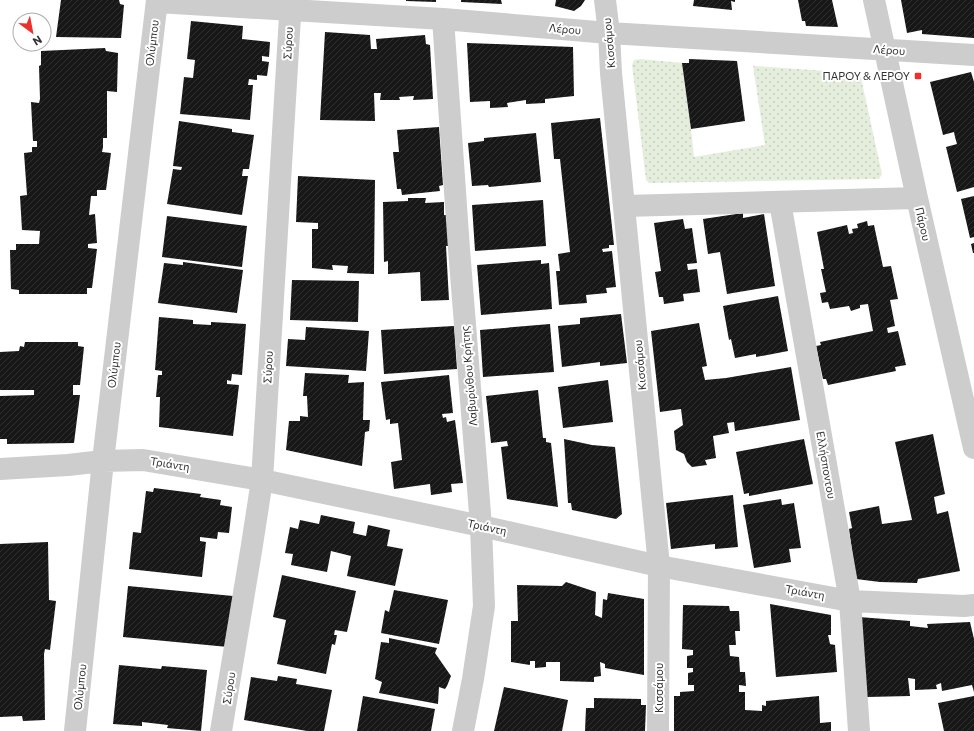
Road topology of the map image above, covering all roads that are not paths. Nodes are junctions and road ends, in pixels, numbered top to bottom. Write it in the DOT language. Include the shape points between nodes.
graph roads {
  1 [pos="605,0"];
  2 [pos="874,0"];
  3 [pos="157,1"];
  4 [pos="290,5"];
  5 [pos="443,19"];
  6 [pos="609,33"];
  7 [pos="884,50"];
  8 [pos="974,55"];
  9 [pos="917,198"];
  10 [pos="780,202"];
  11 [pos="625,206"];
  12 [pos="974,448"];
  13 [pos="103,461"];
  14 [pos="0,469"];
  15 [pos="262,480"];
  16 [pos="481,526"];
  17 [pos="659,566"];
  18 [pos="850,601"];
  19 [pos="974,605"];
  20 [pos="75,731"];
  21 [pos="221,731"];
  22 [pos="464,731"];
  23 [pos="658,731"];
  24 [pos="859,731"];
  1 -- 6 [label="street, Κισσάμου"];
  2 -- 7 [label="street, Πάρου"];
  3 -- 4 [label="street, Λέρου"];
  3 -- 13 [label="street, Ολύμπου"];
  4 -- 5 [label="street, Λέρου"];
  4 -- 15 [label="street, Σύρου"];
  5 -- 6 [label="street, Λέρου"];
  5 -- 16 [label="street, Λαβυρίνθου Κρήτης"];
  6 -- 7 [label="street, Λέρου"];
  6 -- 11 [label="street, Κισσάμου"];
  7 -- 8 [label="street, Λέρου"];
  7 -- 9 [label="street, Πάρου"];
  9 -- 10 [label="street"];
  9 -- 12 [label="street, Πάρου"];
  10 -- 11 [label="street"];
  10 -- 18 [label="street, Ελλήσποντου"];
  11 -- 17 [label="street, Κισσάμου"];
  13 -- 14 [label="street, Τριάντη"];
  13 -- 15 [label="street, Τριάντη" via="143,460"];
  13 -- 20 [label="street, Ολύμπου"];
  15 -- 16 [label="street, Τριάντη"];
  15 -- 21 [label="street, Σύρου"];
  16 -- 17 [label="street, Τριάντη"];
  16 -- 22 [label="street, Λαβυρίνθου Κρήτης" via="484,606"];
  17 -- 18 [label="street, Τριάντη"];
  17 -- 23 [label="street, Κισσάμου"];
  18 -- 19 [label="street, Τριάντη"];
  18 -- 24 [label="street, Ελλήσποντου"];
}
